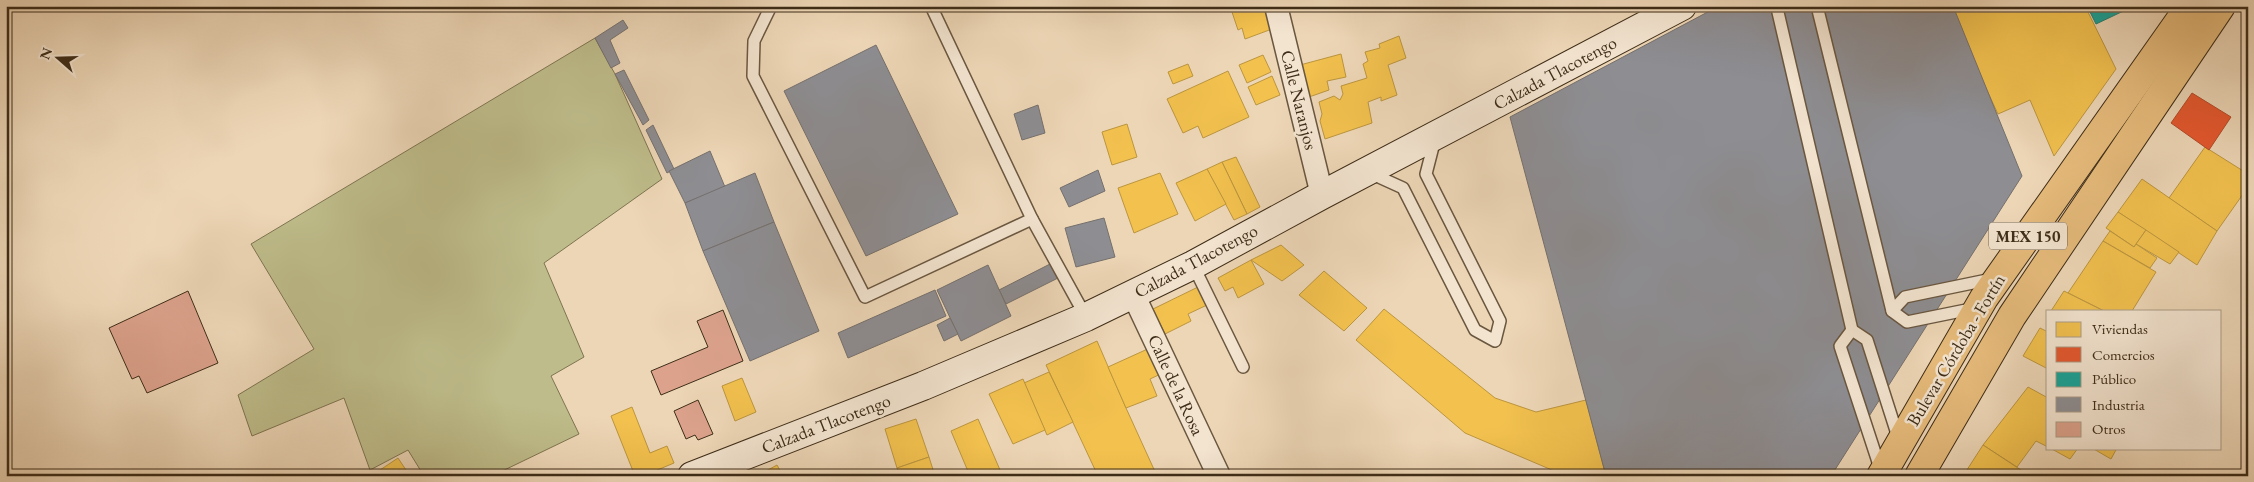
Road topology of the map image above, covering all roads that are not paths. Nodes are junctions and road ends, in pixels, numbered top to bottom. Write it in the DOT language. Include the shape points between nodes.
graph roads {
  1 [pos="771,6"];
  2 [pos="932,6"];
  3 [pos="1276,6"];
  4 [pos="1682,6"];
  5 [pos="1779,6"];
  6 [pos="1817,6"];
  7 [pos="2190,6"];
  8 [pos="2221,6"];
  9 [pos="1436,135"];
  10 [pos="1366,171"];
  11 [pos="1322,194"];
  12 [pos="1032,219"];
  13 [pos="1193,265"];
  14 [pos="1133,294"];
  15 [pos="1987,294"];
  16 [pos="1892,310"];
  17 [pos="2012,316"];
  18 [pos="1086,317"];
  19 [pos="1852,330"];
  20 [pos="1243,367"];
  21 [pos="1893,466"];
  22 [pos="692,476"];
  23 [pos="1219,476"];
  24 [pos="1919,476"];
  1 -- 12 [label="lane" via="754,41 753,76 865,296"];
  2 -- 12 [label="lane"];
  3 -- 11 [label="street, Calle Naranjos"];
  4 -- 9 [label="street, Calzada Tlacotengo"];
  5 -- 19 [label="lane"];
  6 -- 16 [label="lane"];
  7 -- 15 [label="main road, Bulevar Córdoba - Fortín / MEX 150"];
  8 -- 17 [label="main road, Bulevar Córdoba - Fortín / MEX 150"];
  9 -- 10 [label="street, Calzada Tlacotengo"];
  9 -- 10 [label="lane" via="1426,174 1500,321 1495,341 1475,330 1404,188"];
  10 -- 11 [label="street, Calzada Tlacotengo"];
  11 -- 13 [label="street, Calzada Tlacotengo"];
  12 -- 18 [label="lane"];
  13 -- 14 [label="street, Calzada Tlacotengo"];
  13 -- 20 [label="lane"];
  14 -- 18 [label="street, Calzada Tlacotengo"];
  14 -- 23 [label="street, Calle de la Rosa"];
  15 -- 16 [label="lane" via="1904,297"];
  15 -- 16 [label="lane" via="1907,322"];
  15 -- 17 [label="main road"];
  15 -- 21 [label="main road, Bulevar Córdoba - Fortín / MEX 150"];
  17 -- 24 [label="main road, Bulevar Córdoba - Fortín / MEX 150"];
  18 -- 22 [label="street, Calzada Tlacotengo" via="923,386"];
  19 -- 21 [label="lane" via="1866,340"];
  19 -- 21 [label="lane" via="1840,346"];
}
